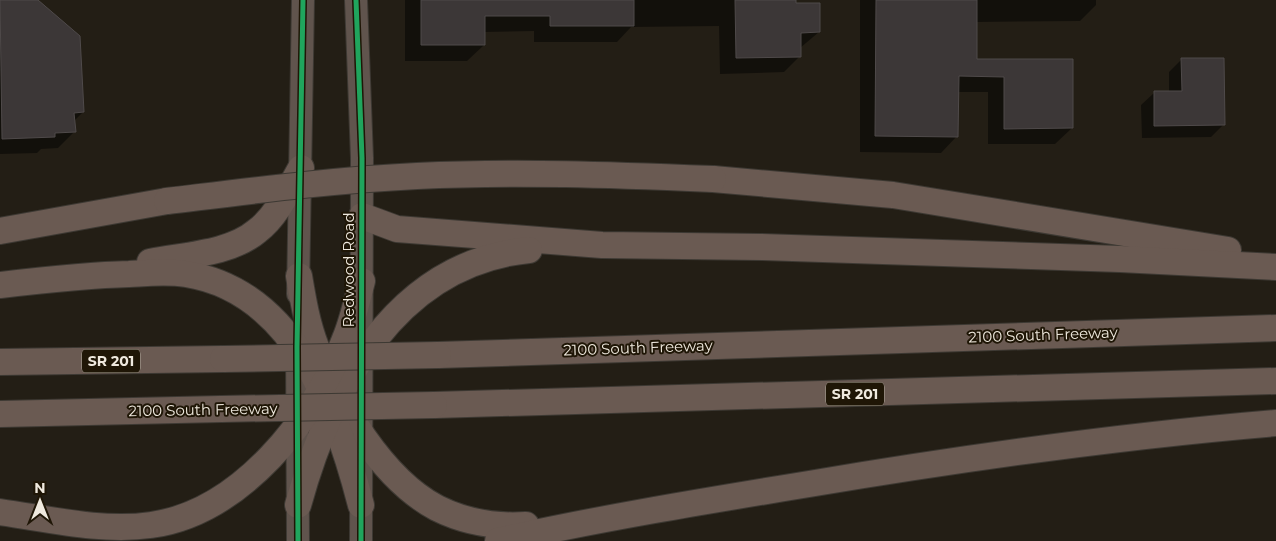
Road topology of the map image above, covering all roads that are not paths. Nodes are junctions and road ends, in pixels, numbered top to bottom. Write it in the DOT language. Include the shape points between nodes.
graph roads {
  1 [pos="304,0"];
  2 [pos="356,0"];
  3 [pos="301,168"];
  4 [pos="362,216"];
  5 [pos="0,231"];
  6 [pos="602,244"];
  7 [pos="1276,257"];
  8 [pos="1276,267"];
  9 [pos="84,275"];
  10 [pos="299,276"];
  11 [pos="362,281"];
  12 [pos="0,285"];
  13 [pos="1276,328"];
  14 [pos="297,347"];
  15 [pos="361,356"];
  16 [pos="0,362"];
  17 [pos="1276,380"];
  18 [pos="330,393"];
  19 [pos="0,414"];
  20 [pos="297,423"];
  21 [pos="1276,423"];
  22 [pos="361,432"];
  23 [pos="361,505"];
  24 [pos="298,506"];
  25 [pos="0,512"];
  26 [pos="601,518"];
  27 [pos="298,541"];
  28 [pos="361,541"];
  29 [pos="498,541"];
  1 -- 3 [label="main road"];
  2 -- 4 [label="main road, Redwood Road"];
  3 -- 9 [label="highway" via="269,219 247,238 213,249"];
  3 -- 10 [label="main road"];
  4 -- 6 [label="highway" via="397,229"];
  4 -- 11 [label="main road, Redwood Road"];
  5 -- 7 [label="highway, bridge" via="249,191 418,176 570,174 713,180 893,195"];
  6 -- 8 [label="highway" via="1111,258"];
  6 -- 15 [label="highway" via="518,251 461,266 416,296"];
  9 -- 12 [label="highway"];
  9 -- 14 [label="highway" via="175,272 209,279 232,288 251,301 280,326"];
  10 -- 14 [label="main road"];
  10 -- 18 [label="highway" via="312,336"];
  11 -- 15 [label="main road, Redwood Road"];
  11 -- 18 [label="highway"];
  13 -- 16 [label="highway, 2100 South Freeway / SR 201, bridge" via="438,354"];
  14 -- 18 [label="highway"];
  14 -- 20 [label="main road"];
  15 -- 18 [label="highway"];
  15 -- 22 [label="main road, Redwood Road"];
  17 -- 19 [label="highway, 2100 South Freeway / SR 201, bridge" via="434,405"];
  18 -- 20 [label="highway"];
  18 -- 22 [label="highway"];
  18 -- 23 [label="highway"];
  18 -- 24 [label="highway"];
  20 -- 24 [label="main road"];
  20 -- 25 [label="highway" via="272,456 240,486 187,517 150,526 115,527"];
  21 -- 26 [label="highway" via="1026,450"];
  22 -- 23 [label="main road, Redwood Road"];
  22 -- 26 [label="highway" via="400,480 454,516 498,526"];
  23 -- 28 [label="main road, Redwood Road"];
  24 -- 27 [label="main road"];
  26 -- 29 [label="highway"];
}
